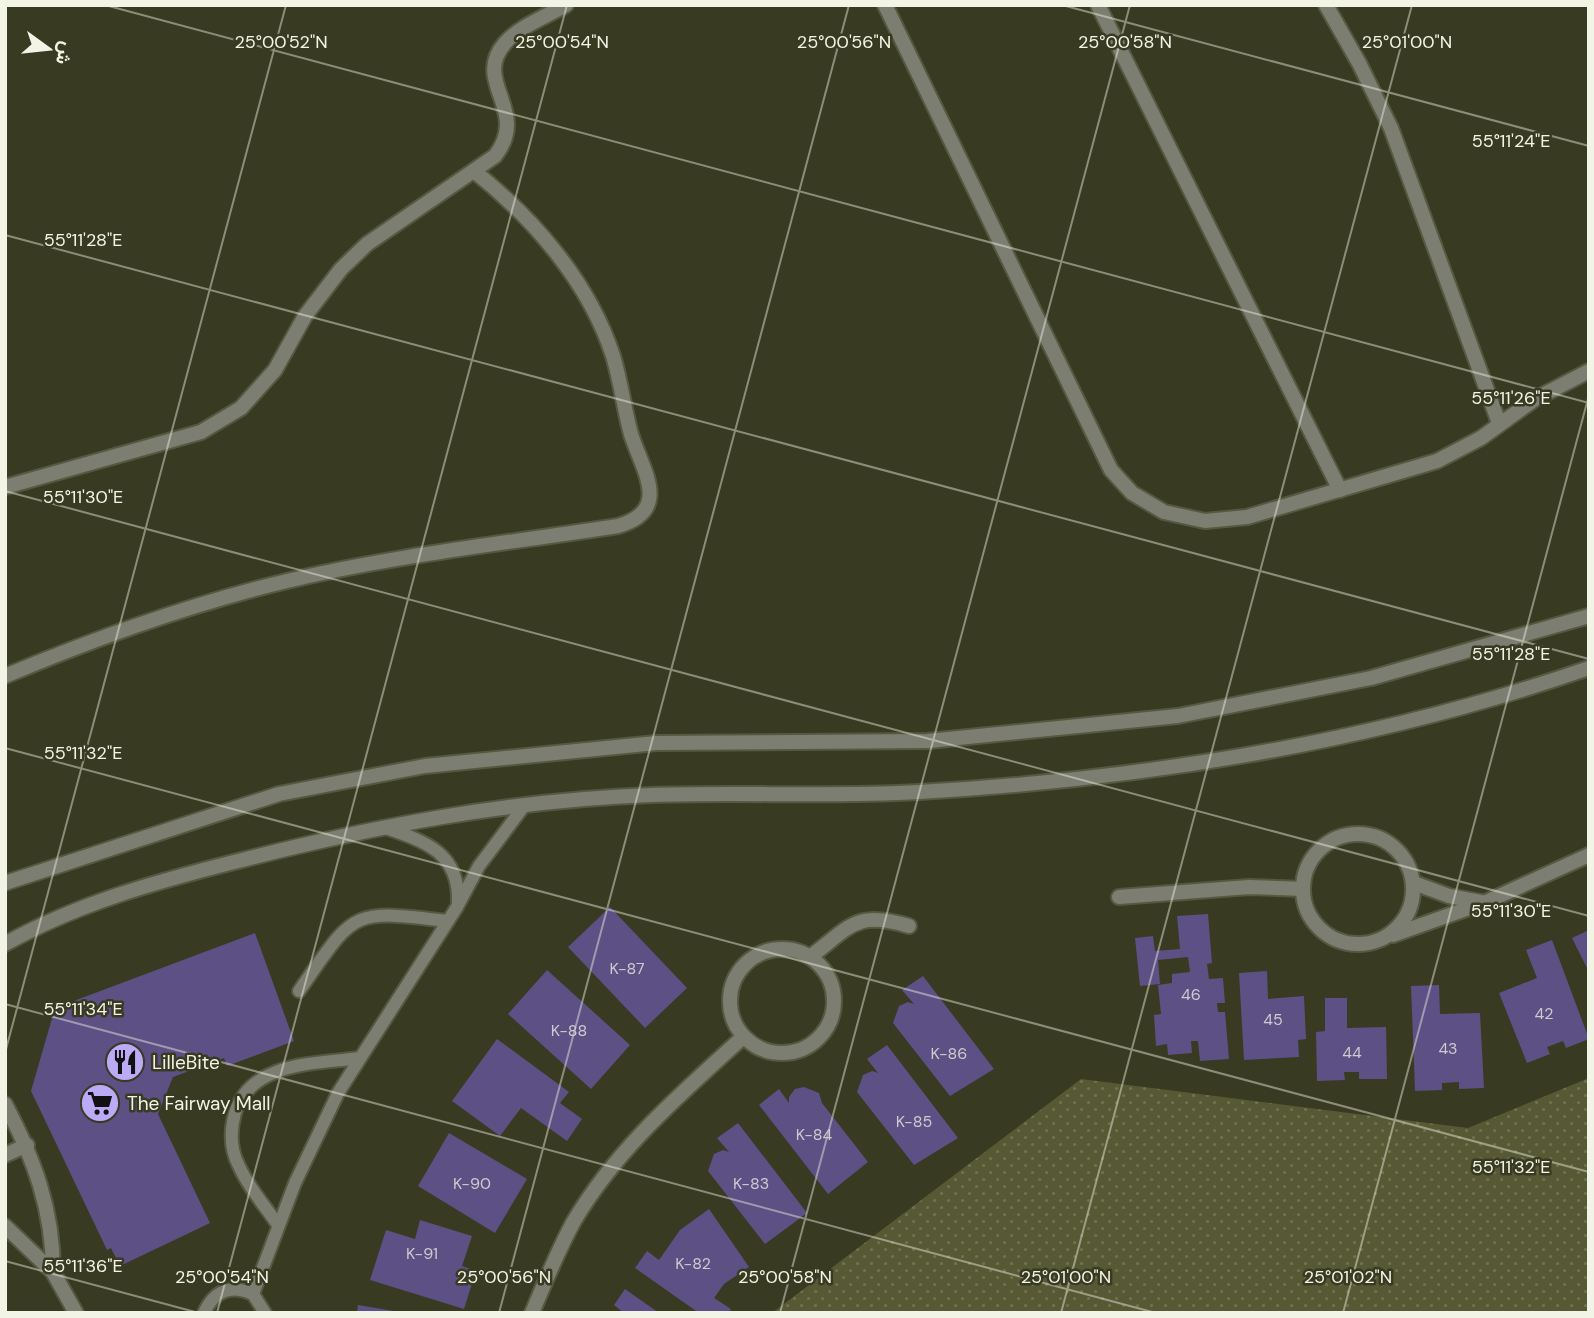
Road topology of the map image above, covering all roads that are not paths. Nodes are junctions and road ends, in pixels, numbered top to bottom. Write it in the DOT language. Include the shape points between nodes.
graph roads {
  1 [pos="566,5"];
  2 [pos="885,5"];
  3 [pos="1098,5"];
  4 [pos="1326,5"];
  5 [pos="474,171"];
  6 [pos="1589,371"];
  7 [pos="1499,423"];
  8 [pos="5,487"];
  9 [pos="1340,490"];
  10 [pos="1589,616"];
  11 [pos="1589,668"];
  12 [pos="5,676"];
  13 [pos="524,806"];
  14 [pos="383,827"];
  15 [pos="1589,855"];
  16 [pos="5,883"];
  17 [pos="1414,883"];
  18 [pos="1303,889"];
  19 [pos="1119,897"];
  20 [pos="1486,902"];
  21 [pos="457,907"];
  22 [pos="448,921"];
  23 [pos="909,926"];
  24 [pos="1386,937"];
  25 [pos="5,944"];
  26 [pos="810,957"];
  27 [pos="299,991"];
  28 [pos="743,1037"];
  29 [pos="360,1058"];
  30 [pos="5,1104"];
  31 [pos="27,1145"];
  32 [pos="5,1155"];
  33 [pos="278,1225"];
  34 [pos="5,1226"];
  35 [pos="53,1272"];
  36 [pos="253,1294"];
  37 [pos="76,1313"];
  38 [pos="204,1313"];
  39 [pos="265,1313"];
  40 [pos="532,1313"];
  1 -- 5 [label="street" via="511,37 498,53 494,75 509,121 508,134 495,156"];
  2 -- 9 [label="street" via="1120,482 1164,512 1205,521 1247,517"];
  3 -- 9 [label="street"];
  4 -- 7 [label="street" via="1391,128"];
  5 -- 8 [label="street" via="366,244 305,316 260,391 220,423 181,439"];
  5 -- 12 [label="street" via="538,230 563,262 600,326 650,483 650,495 639,516 618,526 287,581 161,618"];
  6 -- 7 [label="street"];
  7 -- 9 [label="street" via="1437,461"];
  10 -- 16 [label="street" via="1371,678 1178,716 928,741 656,743 425,766 279,794"];
  11 -- 13 [label="street" via="1453,709 1325,739 1066,780 917,792 648,795"];
  13 -- 14 [label="street"];
  13 -- 21 [label="lane" via="479,866"];
  14 -- 21 [label="lane" via="425,841 440,854 457,884"];
  14 -- 25 [label="street" via="145,885 45,923"];
  15 -- 20 [label="street"];
  17 -- 18 [label="street" via="1401,853 1388,842 1356,834 1333,841 1313,857"];
  17 -- 20 [label="street" via="1449,896"];
  17 -- 24 [label="street" via="1408,915"];
  18 -- 19 [label="street" via="1249,887"];
  18 -- 24 [label="street" via="1312,920 1324,933 1354,945"];
  20 -- 24 [label="street"];
  21 -- 22 [label="lane"];
  22 -- 27 [label="lane" via="386,914 361,918 340,932"];
  22 -- 29 [label="lane"];
  23 -- 26 [label="street" via="867,918"];
  26 -- 28 [label="street" via="797,951 767,951 742,968 730,995 735,1025"];
  26 -- 28 [label="street" via="830,979 834,993 835,1008 822,1035 811,1045 783,1054 769,1052"];
  28 -- 40 [label="street" via="640,1133 605,1175 575,1221"];
  29 -- 33 [label="lane" via="321,1126"];
  29 -- 33 [label="lane" via="265,1075 237,1106 232,1126 235,1157"];
  30 -- 31 [label="street"];
  31 -- 32 [label="street"];
  31 -- 35 [label="street" via="45,1194"];
  33 -- 36 [label="lane"];
  34 -- 35 [label="street"];
  35 -- 37 [label="street"];
  36 -- 38 [label="lane" via="241,1289 217,1293"];
  36 -- 39 [label="lane"];
}
